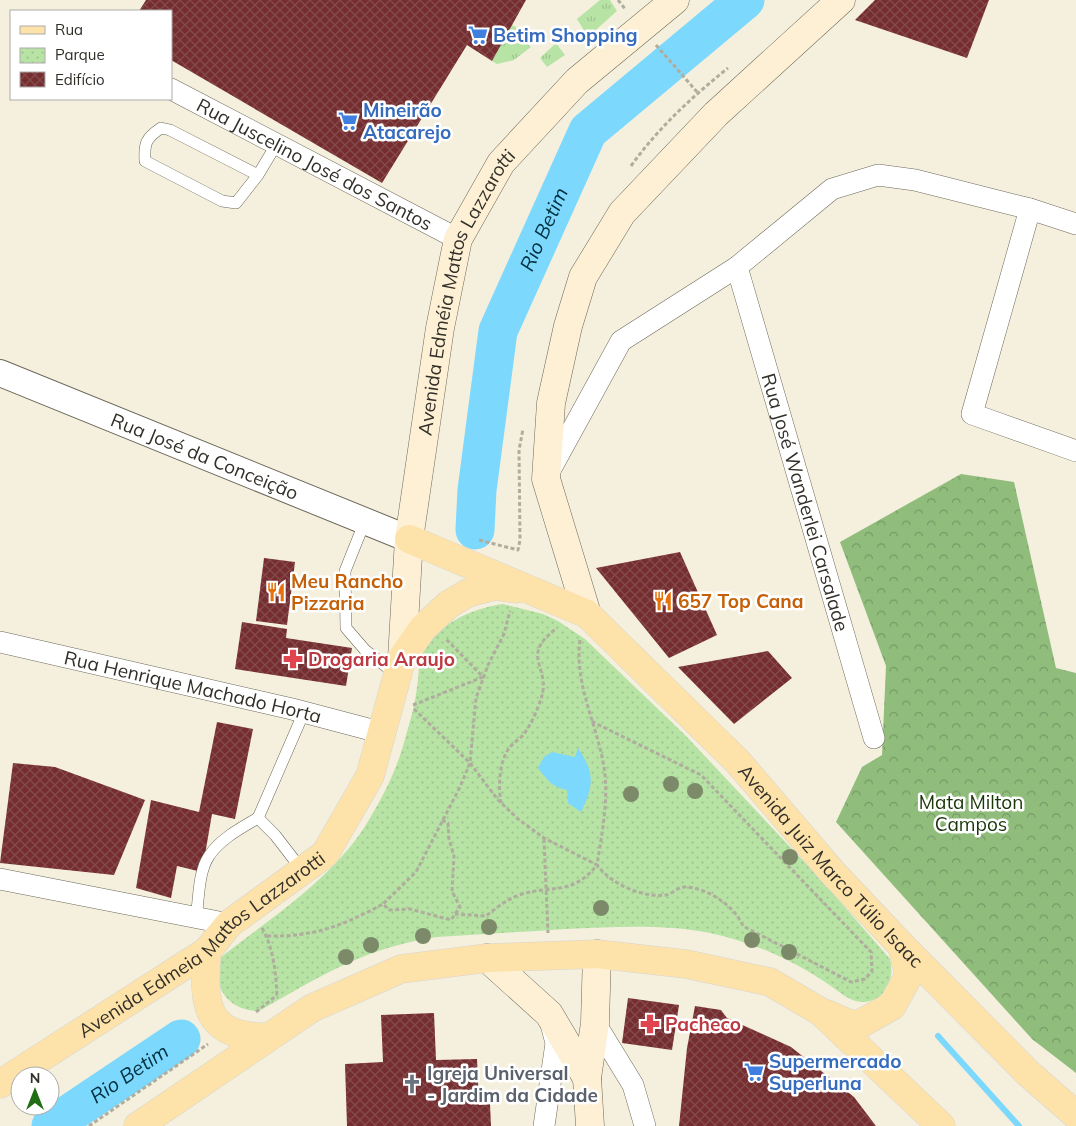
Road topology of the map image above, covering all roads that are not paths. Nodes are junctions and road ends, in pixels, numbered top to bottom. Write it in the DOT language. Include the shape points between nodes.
graph roads {
  1 [pos="675,0"];
  2 [pos="841,0"];
  3 [pos="172,90"];
  4 [pos="276,145"];
  5 [pos="258,175"];
  6 [pos="1030,209"];
  7 [pos="1076,224"];
  8 [pos="458,239"];
  9 [pos="737,267"];
  10 [pos="0,373"];
  11 [pos="1076,451"];
  12 [pos="546,479"];
  13 [pos="365,521"];
  14 [pos="409,539"];
  15 [pos="519,588"];
  16 [pos="587,614"];
  17 [pos="0,642"];
  18 [pos="400,666"];
  19 [pos="304,712"];
  20 [pos="384,733"];
  21 [pos="874,738"];
  22 [pos="258,818"];
  23 [pos="302,870"];
  24 [pos="0,880"];
  25 [pos="196,918"];
  26 [pos="229,924"];
  27 [pos="902,946"];
  28 [pos="207,951"];
  29 [pos="597,954"];
  30 [pos="487,958"];
  31 [pos="821,1012"];
  32 [pos="548,1014"];
  33 [pos="595,1023"];
  34 [pos="272,1035"];
  35 [pos="587,1078"];
  36 [pos="0,1084"];
  37 [pos="1076,1115"];
  38 [pos="590,1116"];
  39 [pos="138,1126"];
  40 [pos="544,1126"];
  41 [pos="645,1126"];
  42 [pos="941,1126"];
  1 -- 8 [label="main road, Avenida Edméia Mattos Lazzarotti" via="577,81 501,163"];
  2 -- 12 [label="main road" via="716,114 622,213 584,277 568,326 551,403"];
  3 -- 4 [label="street, Rua Juscelino José dos Santos"];
  4 -- 5 [label="lane"];
  4 -- 8 [label="street, Rua Juscelino José dos Santos"];
  5 -- 5 [label="lane" via="236,203 222,201 144,161 144,148 149,136 161,128 170,130"];
  6 -- 7 [label="street"];
  6 -- 9 [label="street" via="915,180 878,175 832,189"];
  6 -- 11 [label="street" via="972,414"];
  8 -- 14 [label="main road, Avenida Edméia Mattos Lazzarotti" via="440,328"];
  9 -- 12 [label="street" via="621,341"];
  9 -- 21 [label="street, Rua José Wanderlei Carsalade"];
  10 -- 13 [label="street, Rua José da Conceição"];
  12 -- 16 [label="main road"];
  13 -- 14 [label="street, Rua José da Conceição"];
  13 -- 18 [label="lane" via="345,570 346,628 366,650"];
  14 -- 15 [label="main road"];
  14 -- 18 [label="main road, Avenida Edméia Mattos Lazzarotti"];
  15 -- 16 [label="main road"];
  15 -- 18 [label="main road" via="495,586 459,598 423,628"];
  16 -- 27 [label="main road, Avenida Juiz Marco Túlio Isaac" via="738,762 833,873"];
  17 -- 19 [label="street, Rua Henrique Machado Horta"];
  18 -- 20 [label="main road, Avenida Edmeia Mattos Lazzarotti"];
  19 -- 20 [label="street, Rua Henrique Machado Horta"];
  19 -- 22 [label="lane"];
  20 -- 23 [label="main road, Avenida Edmeia Mattos Lazzarotti" via="370,776 325,854"];
  22 -- 23 [label="lane" via="275,834"];
  22 -- 25 [label="lane" via="231,834 209,856"];
  23 -- 26 [label="main road, Avenida Edmeia Mattos Lazzarotti"];
  24 -- 25 [label="street"];
  25 -- 26 [label="street"];
  26 -- 28 [label="main road, Avenida Edmeia Mattos Lazzarotti"];
  27 -- 31 [label="main road" via="909,975 892,1006 860,1024 850,1024"];
  27 -- 37 [label="main road, Avenida Juiz Marco Túlio Isaac" via="1030,1074"];
  28 -- 34 [label="main road" via="205,975 209,1012 231,1032 249,1038"];
  28 -- 36 [label="main road, Avenida Edmeia Mattos Lazzarotti"];
  29 -- 30 [label="main road"];
  29 -- 31 [label="main road" via="686,964 770,982"];
  29 -- 33 [label="main road"];
  30 -- 32 [label="main road"];
  30 -- 34 [label="main road" via="401,969 312,1008"];
  31 -- 42 [label="main road"];
  32 -- 35 [label="main road"];
  32 -- 40 [label="street" via="556,1043"];
  33 -- 35 [label="main road"];
  33 -- 41 [label="street" via="633,1085"];
  34 -- 39 [label="main road"];
  35 -- 38 [label="main road"];
}
